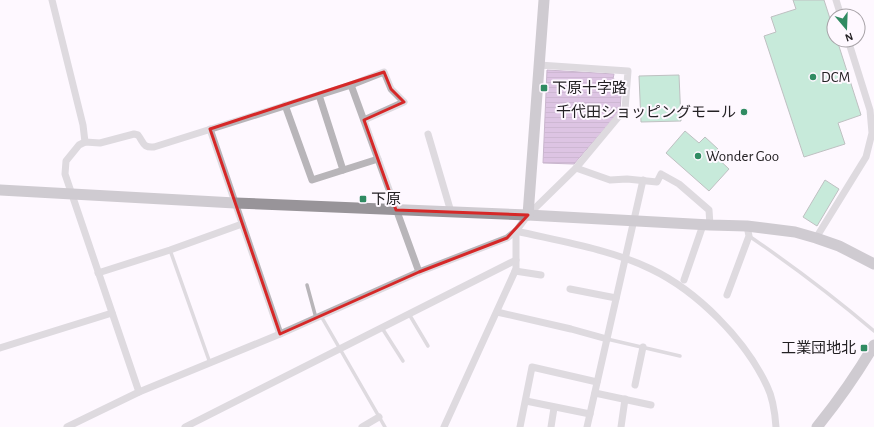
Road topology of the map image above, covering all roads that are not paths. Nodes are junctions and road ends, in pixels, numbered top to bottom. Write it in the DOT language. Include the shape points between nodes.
graph roads {
  1 [pos="52,0"];
  2 [pos="544,0"];
  3 [pos="851,48"];
  4 [pos="539,65"];
  5 [pos="351,85"];
  6 [pos="319,95"];
  7 [pos="285,106"];
  8 [pos="364,120"];
  9 [pos="210,129"];
  10 [pos="428,134"];
  11 [pos="85,142"];
  12 [pos="378,159"];
  13 [pos="576,168"];
  14 [pos="343,170"];
  15 [pos="643,180"];
  16 [pos="0,190"];
  17 [pos="72,194"];
  18 [pos="235,203"];
  19 [pos="396,210"];
  20 [pos="451,212"];
  21 [pos="528,214"];
  22 [pos="632,221"];
  23 [pos="242,224"];
  24 [pos="706,225"];
  25 [pos="516,231"];
  26 [pos="748,231"];
  27 [pos="816,238"];
  28 [pos="170,250"];
  29 [pos="625,259"];
  30 [pos="516,260"];
  31 [pos="874,264"];
  32 [pos="515,271"];
  33 [pos="98,272"];
  34 [pos="419,272"];
  35 [pos="541,275"];
  36 [pos="684,280"];
  37 [pos="307,285"];
  38 [pos="570,289"];
  39 [pos="727,295"];
  40 [pos="616,298"];
  41 [pos="497,312"];
  42 [pos="112,313"];
  43 [pos="409,314"];
  44 [pos="318,317"];
  45 [pos="382,328"];
  46 [pos="874,331"];
  47 [pos="280,334"];
  48 [pos="607,339"];
  49 [pos="874,345"];
  50 [pos="428,346"];
  51 [pos="643,347"];
  52 [pos="0,348"];
  53 [pos="340,349"];
  54 [pos="680,356"];
  55 [pos="402,361"];
  56 [pos="210,363"];
  57 [pos="597,382"];
  58 [pos="636,385"];
  59 [pos="139,392"];
  60 [pos="595,393"];
  61 [pos="625,400"];
  62 [pos="526,401"];
  63 [pos="651,405"];
  64 [pos="554,408"];
  65 [pos="590,414"];
  66 [pos="379,417"];
  67 [pos="67,427"];
  68 [pos="185,427"];
  69 [pos="362,427"];
  70 [pos="385,427"];
  71 [pos="444,427"];
  72 [pos="520,427"];
  73 [pos="551,427"];
  74 [pos="587,427"];
  75 [pos="621,427"];
  76 [pos="776,427"];
  77 [pos="817,427"];
  1 -- 11 [label="street" via="84,125"];
  2 -- 4 [label="street"];
  3 -- 27 [label="street" via="870,110 872,132 866,157"];
  4 -- 13 [label="street" via="628,71 625,109"];
  4 -- 21 [label="street"];
  5 -- 6 [label="street"];
  5 -- 8 [label="street"];
  5 -- 8 [label="street" via="384,72 391,89 404,102"];
  6 -- 7 [label="street"];
  6 -- 14 [label="street"];
  7 -- 9 [label="street"];
  7 -- 14 [label="street" via="312,180"];
  8 -- 12 [label="street"];
  9 -- 11 [label="street" via="154,147 144,145 138,135 134,134 100,143"];
  9 -- 18 [label="street"];
  10 -- 20 [label="street"];
  11 -- 17 [label="street" via="78,145 66,161 65,174"];
  12 -- 14 [label="street"];
  12 -- 19 [label="street"];
  13 -- 15 [label="street" via="610,180"];
  13 -- 21 [label="street"];
  15 -- 22 [label="street"];
  15 -- 24 [label="street" via="657,182 661,174 679,184 709,210"];
  16 -- 17 [label="street"];
  17 -- 18 [label="street"];
  17 -- 33 [label="street"];
  18 -- 19 [label="street"];
  18 -- 23 [label="street"];
  19 -- 20 [label="street"];
  19 -- 34 [label="street"];
  20 -- 21 [label="street"];
  21 -- 22 [label="street"];
  21 -- 25 [label="street"];
  22 -- 24 [label="street"];
  22 -- 29 [label="street"];
  23 -- 28 [label="street"];
  23 -- 47 [label="street"];
  24 -- 26 [label="street"];
  24 -- 36 [label="street"];
  25 -- 29 [label="street"];
  25 -- 30 [label="street"];
  25 -- 34 [label="street" via="507,238"];
  26 -- 27 [label="street" via="795,232"];
  26 -- 39 [label="street"];
  26 -- 46 [label="lane"];
  27 -- 31 [label="street"];
  28 -- 33 [label="street"];
  28 -- 56 [label="lane"];
  29 -- 40 [label="street"];
  29 -- 76 [label="street" via="650,268 680,286 715,315 735,337 768,386"];
  30 -- 32 [label="street"];
  30 -- 43 [label="street"];
  32 -- 35 [label="street"];
  32 -- 41 [label="street"];
  33 -- 42 [label="street"];
  34 -- 44 [label="street"];
  37 -- 44 [label="lane"];
  38 -- 40 [label="street"];
  40 -- 48 [label="street"];
  41 -- 48 [label="street"];
  41 -- 71 [label="street"];
  42 -- 52 [label="street"];
  42 -- 59 [label="street"];
  43 -- 45 [label="street"];
  43 -- 50 [label="lane"];
  44 -- 47 [label="street"];
  44 -- 53 [label="lane"];
  45 -- 53 [label="street"];
  45 -- 55 [label="lane"];
  47 -- 56 [label="street"];
  48 -- 51 [label="lane"];
  48 -- 57 [label="street"];
  49 -- 77 [label="street" via="848,386"];
  51 -- 54 [label="lane"];
  51 -- 58 [label="street"];
  53 -- 66 [label="lane"];
  53 -- 68 [label="street"];
  56 -- 59 [label="street"];
  57 -- 60 [label="street"];
  57 -- 62 [label="street" via="532,367"];
  59 -- 67 [label="street"];
  60 -- 61 [label="street"];
  60 -- 65 [label="street"];
  61 -- 63 [label="street"];
  61 -- 75 [label="street"];
  62 -- 64 [label="street"];
  62 -- 72 [label="street"];
  64 -- 65 [label="street"];
  64 -- 73 [label="street"];
  65 -- 74 [label="street"];
  66 -- 69 [label="street"];
  66 -- 70 [label="lane"];
}
